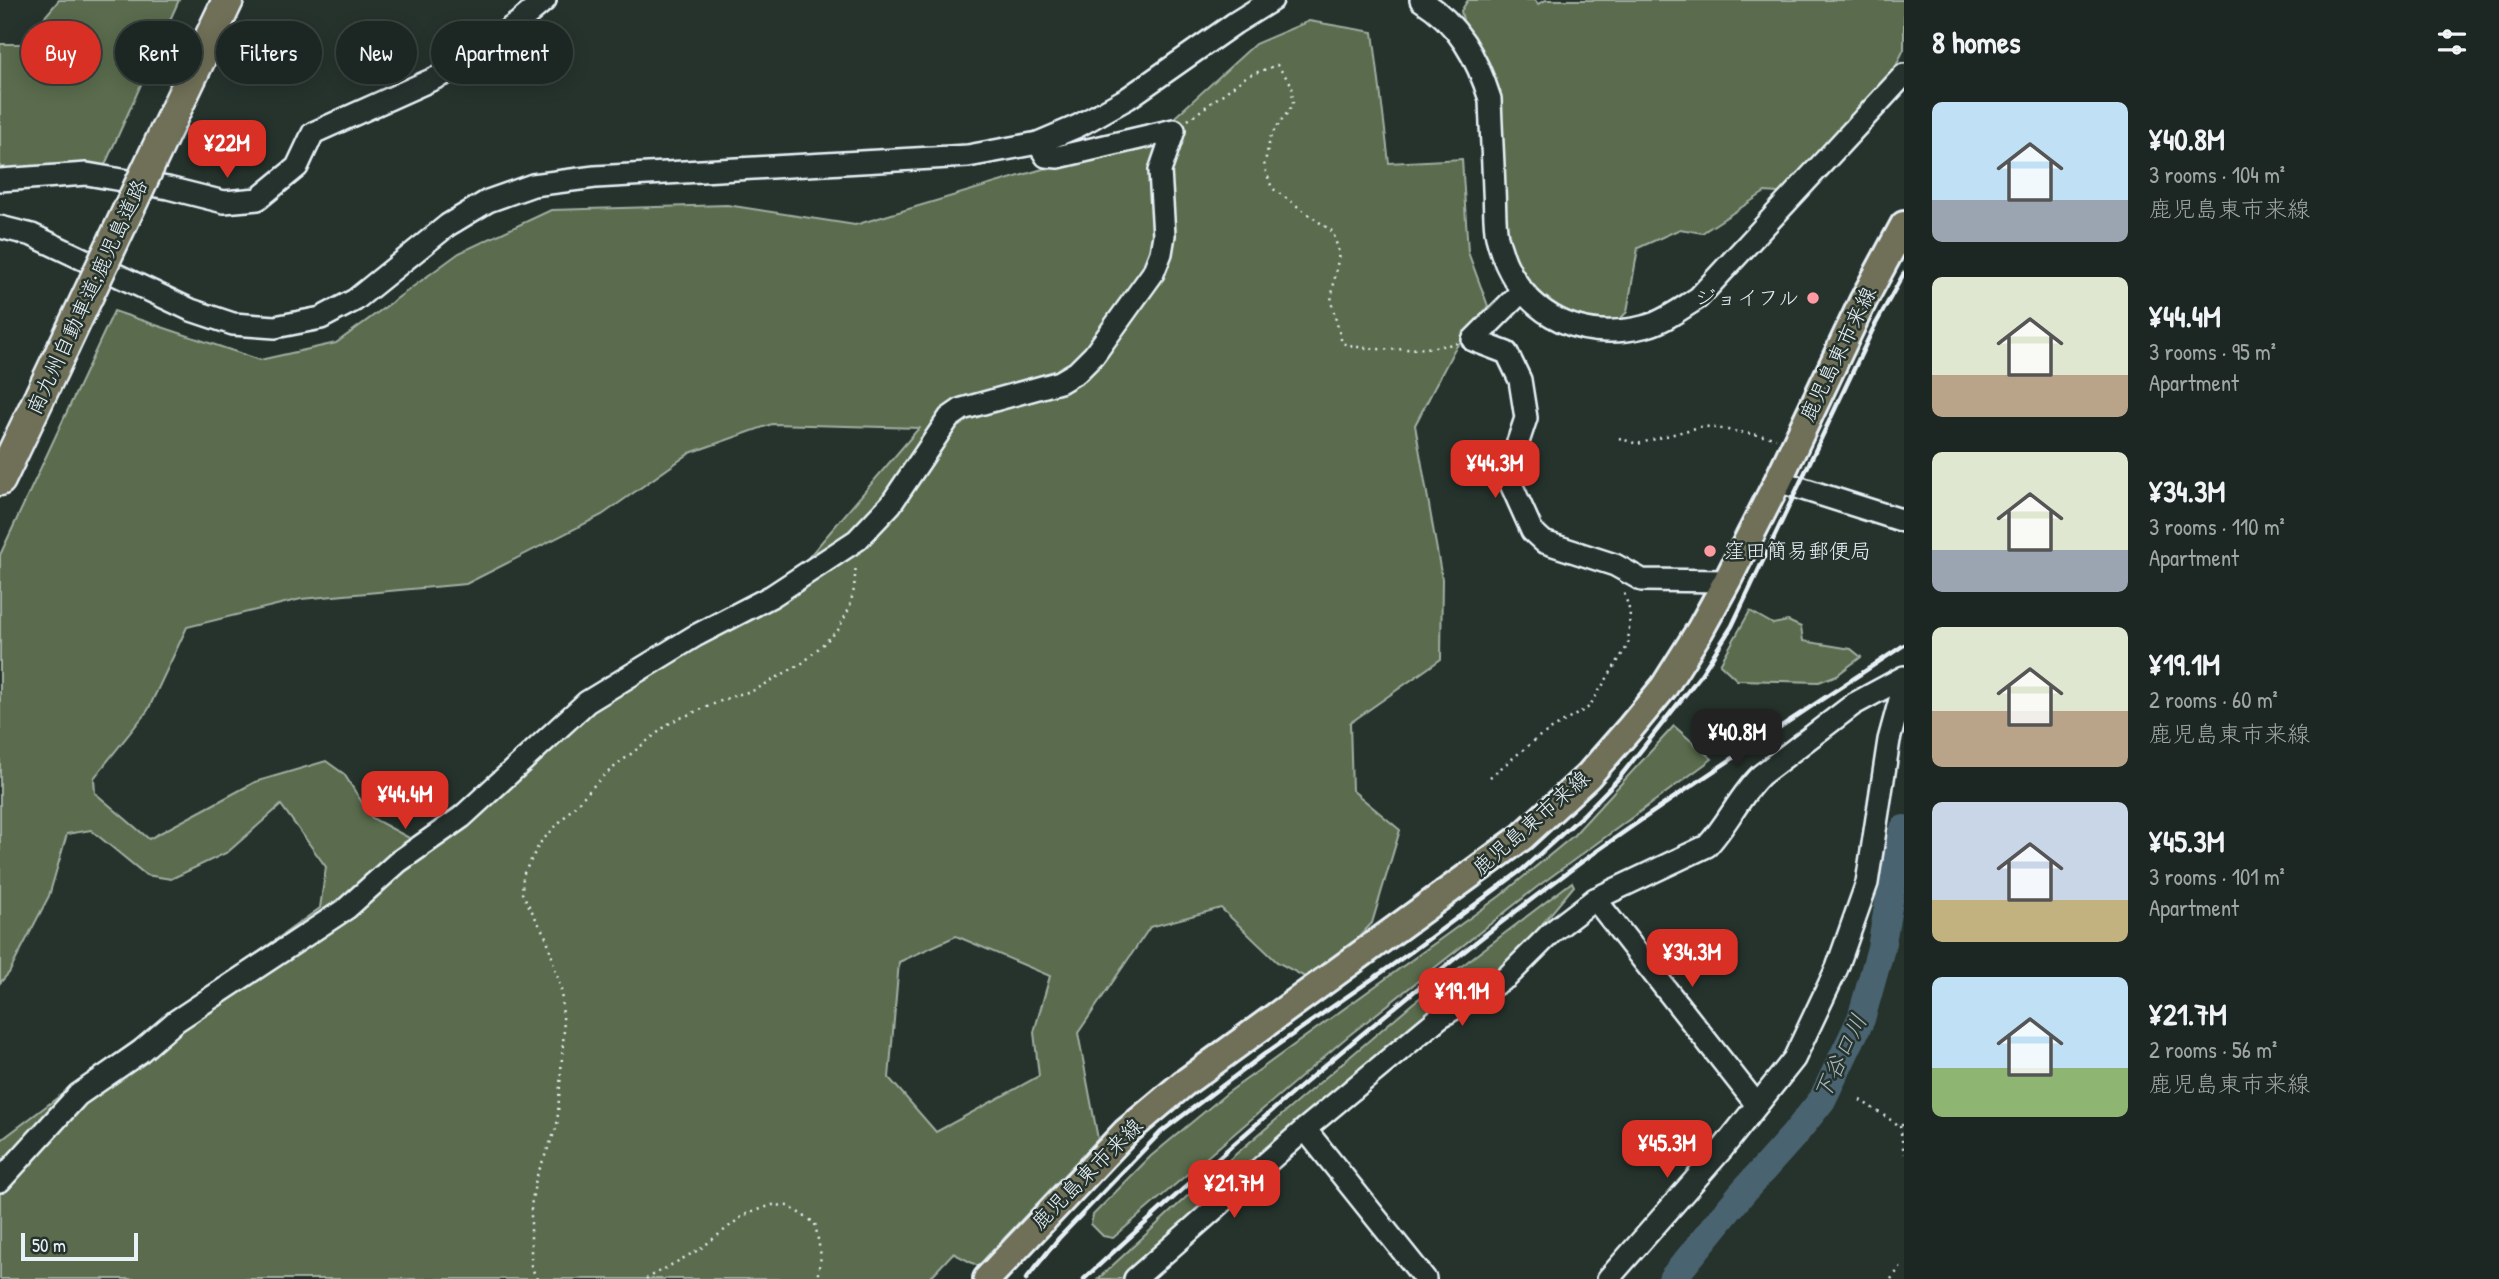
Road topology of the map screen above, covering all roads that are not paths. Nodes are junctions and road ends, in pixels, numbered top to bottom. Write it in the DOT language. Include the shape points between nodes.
graph roads {
  1 [pos="228,0"];
  2 [pos="545,0"];
  3 [pos="1272,0"];
  4 [pos="1421,0"];
  5 [pos="1904,75"];
  6 [pos="1038,143"];
  7 [pos="0,180"];
  8 [pos="1904,225"];
  9 [pos="0,227"];
  10 [pos="1521,292"];
  11 [pos="0,480"];
  12 [pos="1778,481"];
  13 [pos="1904,521"];
  14 [pos="1727,582"];
  15 [pos="1904,677"];
  16 [pos="1904,685"];
  17 [pos="1595,899"];
  18 [pos="1757,1105"];
  19 [pos="1305,1129"];
  20 [pos="0,1181"];
  21 [pos="987,1279"];
  22 [pos="1135,1279"];
  23 [pos="1425,1279"];
  24 [pos="1608,1279"];
  1 -- 11 [label="highway, 南九州自動車道;鹿児島道路, bridge"];
  2 -- 7 [label="street" via="449,72 313,133 297,167 258,199 224,202 87,174"];
  3 -- 6 [label="street" via="1128,98"];
  4 -- 10 [label="street" via="1462,38 1490,99 1496,234"];
  5 -- 10 [label="street" via="1698,298 1670,316 1648,326 1584,329 1542,311"];
  6 -- 9 [label="street" via="968,156 595,177 533,185 488,201 448,225 355,300 321,318 275,327 233,324 191,310 32,235"];
  6 -- 20 [label="street" via="1046,156 1058,156 1174,130 1160,171 1161,253 1153,273 1094,355 1060,382 972,405 949,418 891,504 857,540 772,596 674,648 587,702 462,817 398,862 347,908 176,1021 78,1095"];
  8 -- 12 [label="main road, 鹿児島東市来線"];
  10 -- 14 [label="street" via="1473,340 1507,353 1520,380 1526,418 1511,463 1510,482 1532,531 1544,542 1615,565 1642,580"];
  12 -- 13 [label="street"];
  12 -- 14 [label="main road, 鹿児島東市来線"];
  14 -- 21 [label="main road, 鹿児島東市来線" via="1664,687 1557,807 1480,870 1173,1092 1126,1132"];
  15 -- 17 [label="street" via="1854,704 1762,775 1707,846"];
  16 -- 18 [label="street" via="1889,740 1867,883 1837,968 1794,1059"];
  17 -- 18 [label="street"];
  17 -- 19 [label="street" via="1507,976 1440,1017"];
  18 -- 24 [label="street"];
  19 -- 22 [label="street"];
  19 -- 23 [label="street"];
}
